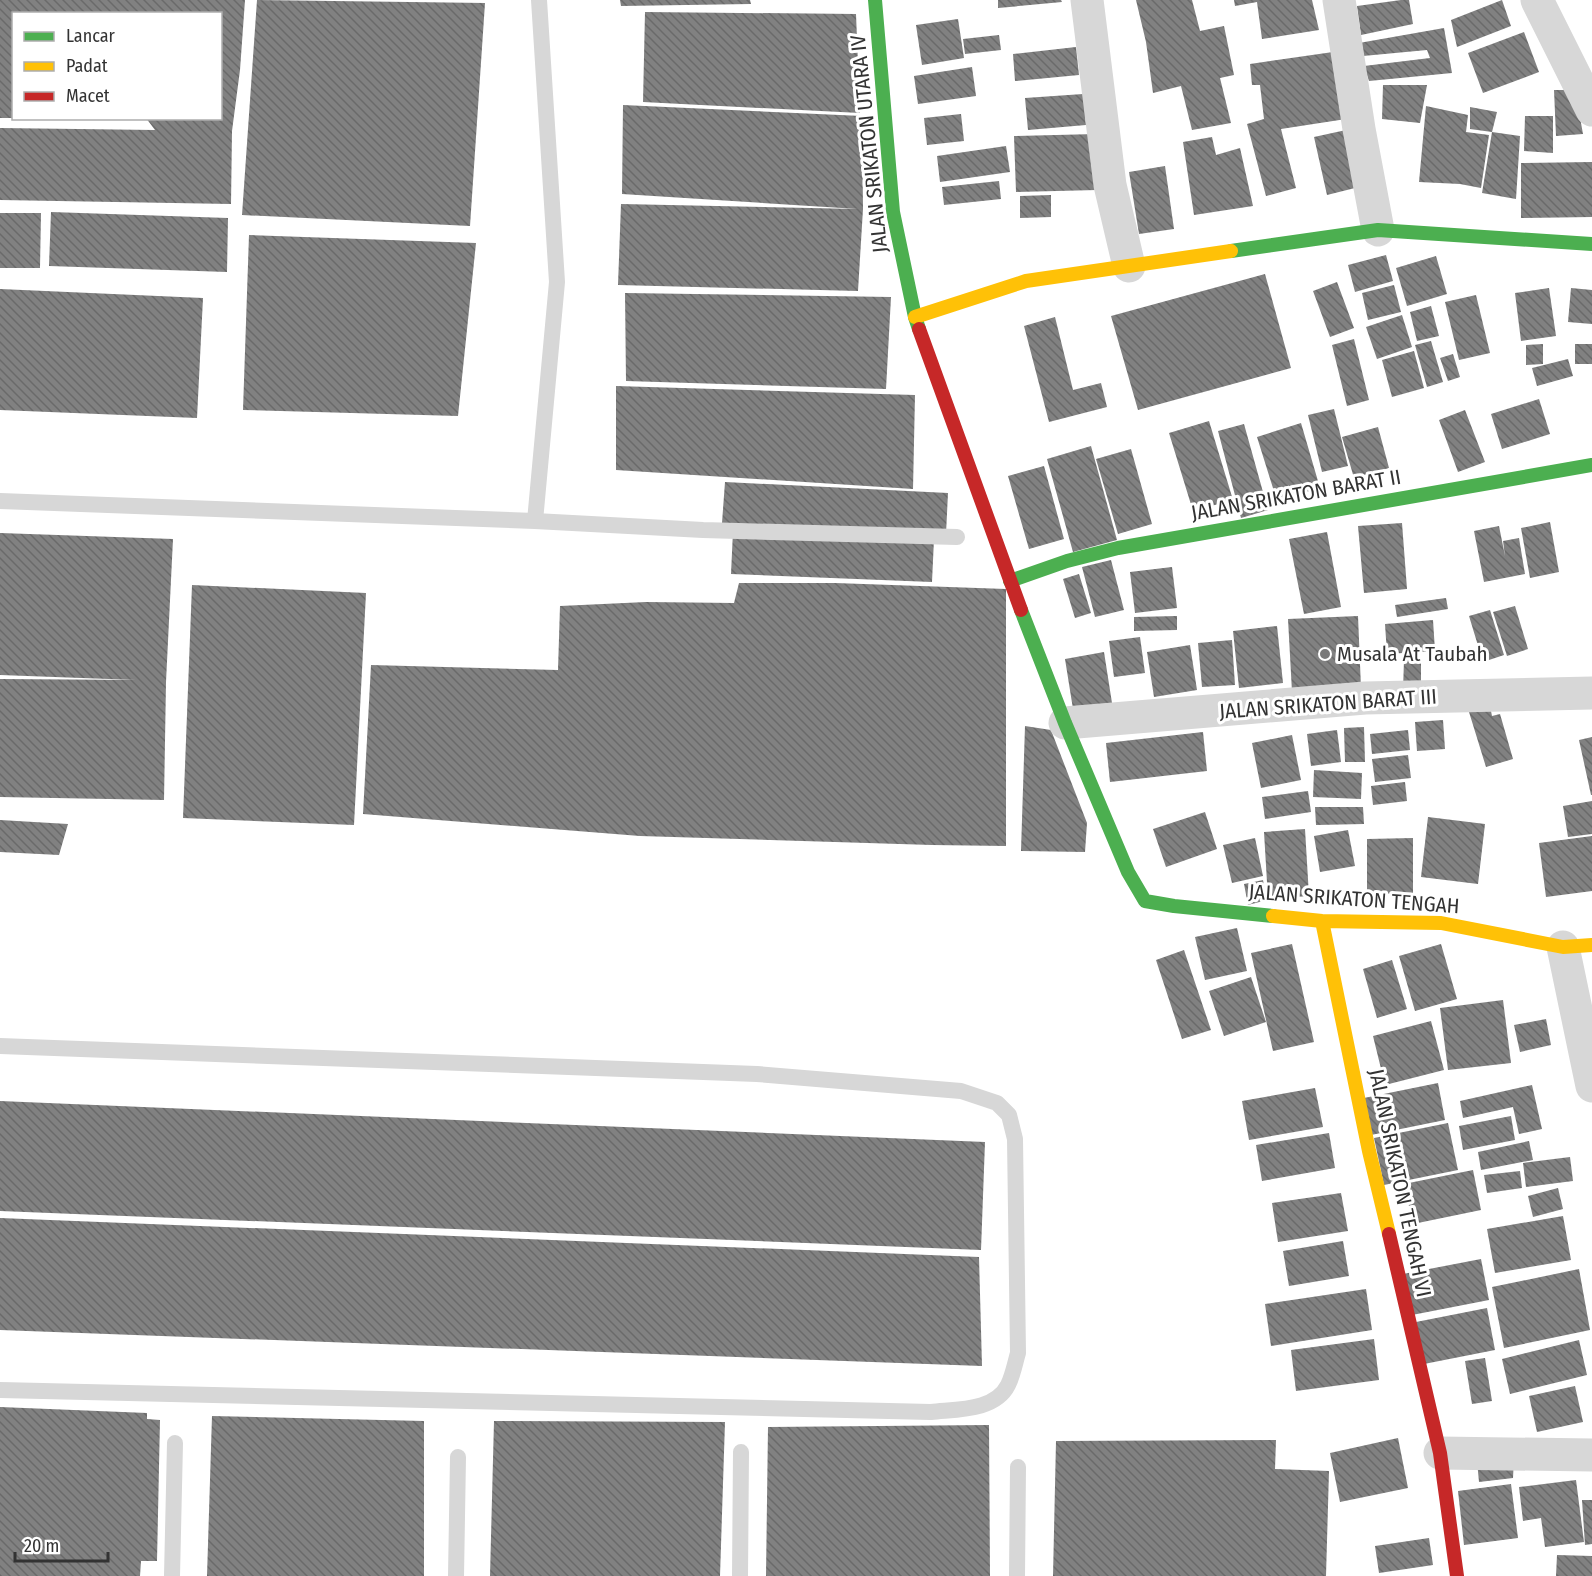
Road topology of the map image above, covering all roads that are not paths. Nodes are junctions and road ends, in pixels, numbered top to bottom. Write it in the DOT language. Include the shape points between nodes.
graph roads {
  1 [pos="539,0"];
  2 [pos="874,0"];
  3 [pos="1087,0"];
  4 [pos="1339,0"];
  5 [pos="1537,0"];
  6 [pos="1592,110"];
  7 [pos="1378,230"];
  8 [pos="1592,244"];
  9 [pos="1129,266"];
  10 [pos="915,317"];
  11 [pos="1592,465"];
  12 [pos="0,501"];
  13 [pos="535,521"];
  14 [pos="957,537"];
  15 [pos="1010,581"];
  16 [pos="1592,693"];
  17 [pos="1065,723"];
  18 [pos="1323,921"];
  19 [pos="1577,946"];
  20 [pos="0,1046"];
  21 [pos="1592,1086"];
  22 [pos="0,1390"];
  23 [pos="175,1443"];
  24 [pos="741,1452"];
  25 [pos="1440,1453"];
  26 [pos="1592,1455"];
  27 [pos="458,1457"];
  28 [pos="1018,1467"];
  29 [pos="172,1576"];
  30 [pos="456,1576"];
  31 [pos="740,1576"];
  32 [pos="1017,1576"];
  33 [pos="1457,1576"];
  1 -- 13 [label="lane" via="557,282"];
  2 -- 10 [label="street, JALAN SRIKATON UTARA IV" via="893,212"];
  3 -- 9 [label="street" via="1110,185"];
  4 -- 7 [label="street"];
  5 -- 6 [label="street"];
  7 -- 8 [label="street"];
  7 -- 9 [label="street"];
  9 -- 10 [label="street" via="1026,281"];
  10 -- 15 [label="street"];
  11 -- 15 [label="street, JALAN SRIKATON BARAT II" via="1118,548"];
  12 -- 13 [label="lane"];
  13 -- 14 [label="lane"];
  15 -- 17 [label="street"];
  16 -- 17 [label="street, JALAN SRIKATON BARAT III" via="1365,698"];
  17 -- 18 [label="street, JALAN SRIKATON TENGAH" via="1128,872 1145,901"];
  18 -- 19 [label="street, JALAN SRIKATON TENGAH" via="1441,923"];
  18 -- 25 [label="street, JALAN SRIKATON TENGAH VI" via="1369,1151"];
  19 -- 21 [label="street"];
  20 -- 22 [label="lane" via="757,1074 961,1091 997,1102 1009,1115 1015,1139 1018,1353 1008,1385 999,1398 977,1407 931,1412"];
  23 -- 29 [label="lane"];
  24 -- 31 [label="lane"];
  25 -- 26 [label="street"];
  25 -- 33 [label="street, JALAN SRIKATON TENGAH VI"];
  27 -- 30 [label="lane"];
  28 -- 32 [label="lane"];
}
